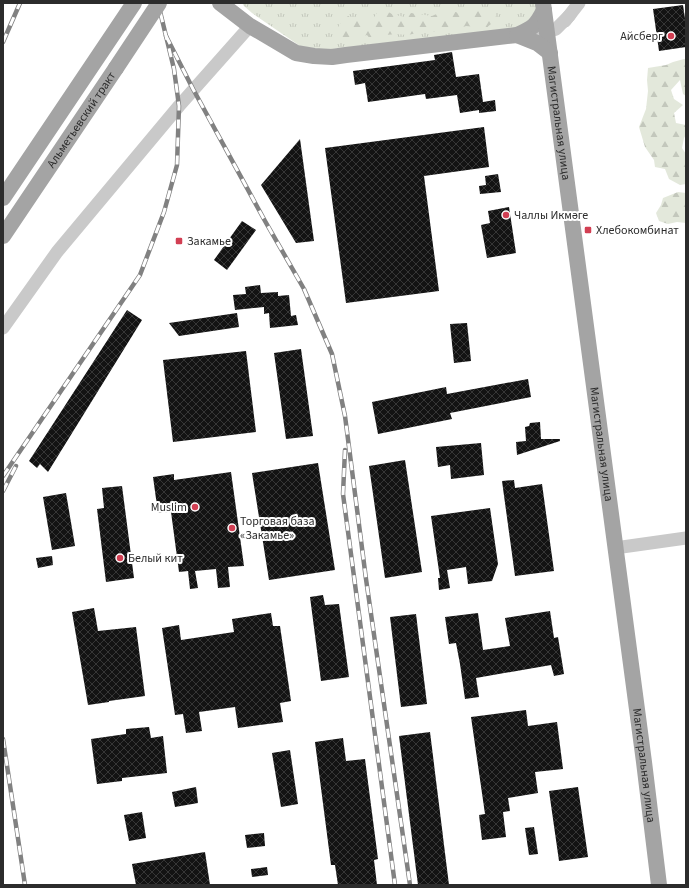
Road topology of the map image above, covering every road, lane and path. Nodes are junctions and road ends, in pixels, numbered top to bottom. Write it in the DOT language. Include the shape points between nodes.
graph roads {
  1 [pos="134,3"];
  2 [pos="160,3"];
  3 [pos="220,3"];
  4 [pos="579,3"];
  5 [pos="544,6"];
  6 [pos="570,15"];
  7 [pos="250,26"];
  8 [pos="547,32"];
  9 [pos="517,35"];
  10 [pos="550,53"];
  11 [pos="3,198"];
  12 [pos="3,236"];
  13 [pos="3,328"];
  14 [pos="686,538"];
  15 [pos="615,548"];
  16 [pos="659,885"];
  1 -- 11 [label="main road, Альметьевский тракт"];
  2 -- 12 [label="main road, Альметьевский тракт, bridge"];
  3 -- 7 [label="main road"];
  4 -- 6 [label="street"];
  5 -- 8 [label="main road, Магистральная улица"];
  5 -- 9 [label="main road" via="535,25"];
  6 -- 8 [label="street" via="556,28"];
  6 -- 10 [label="street" via="558,32"];
  7 -- 9 [label="main road" via="296,52 323,57"];
  7 -- 13 [label="street" via="179,106 57,252"];
  8 -- 9 [label="street"];
  8 -- 10 [label="main road, Магистральная улица"];
  9 -- 10 [label="main road" via="537,43"];
  10 -- 15 [label="main road, Магистральная улица"];
  14 -- 15 [label="street"];
  15 -- 16 [label="main road, Магистральная улица"];
}
